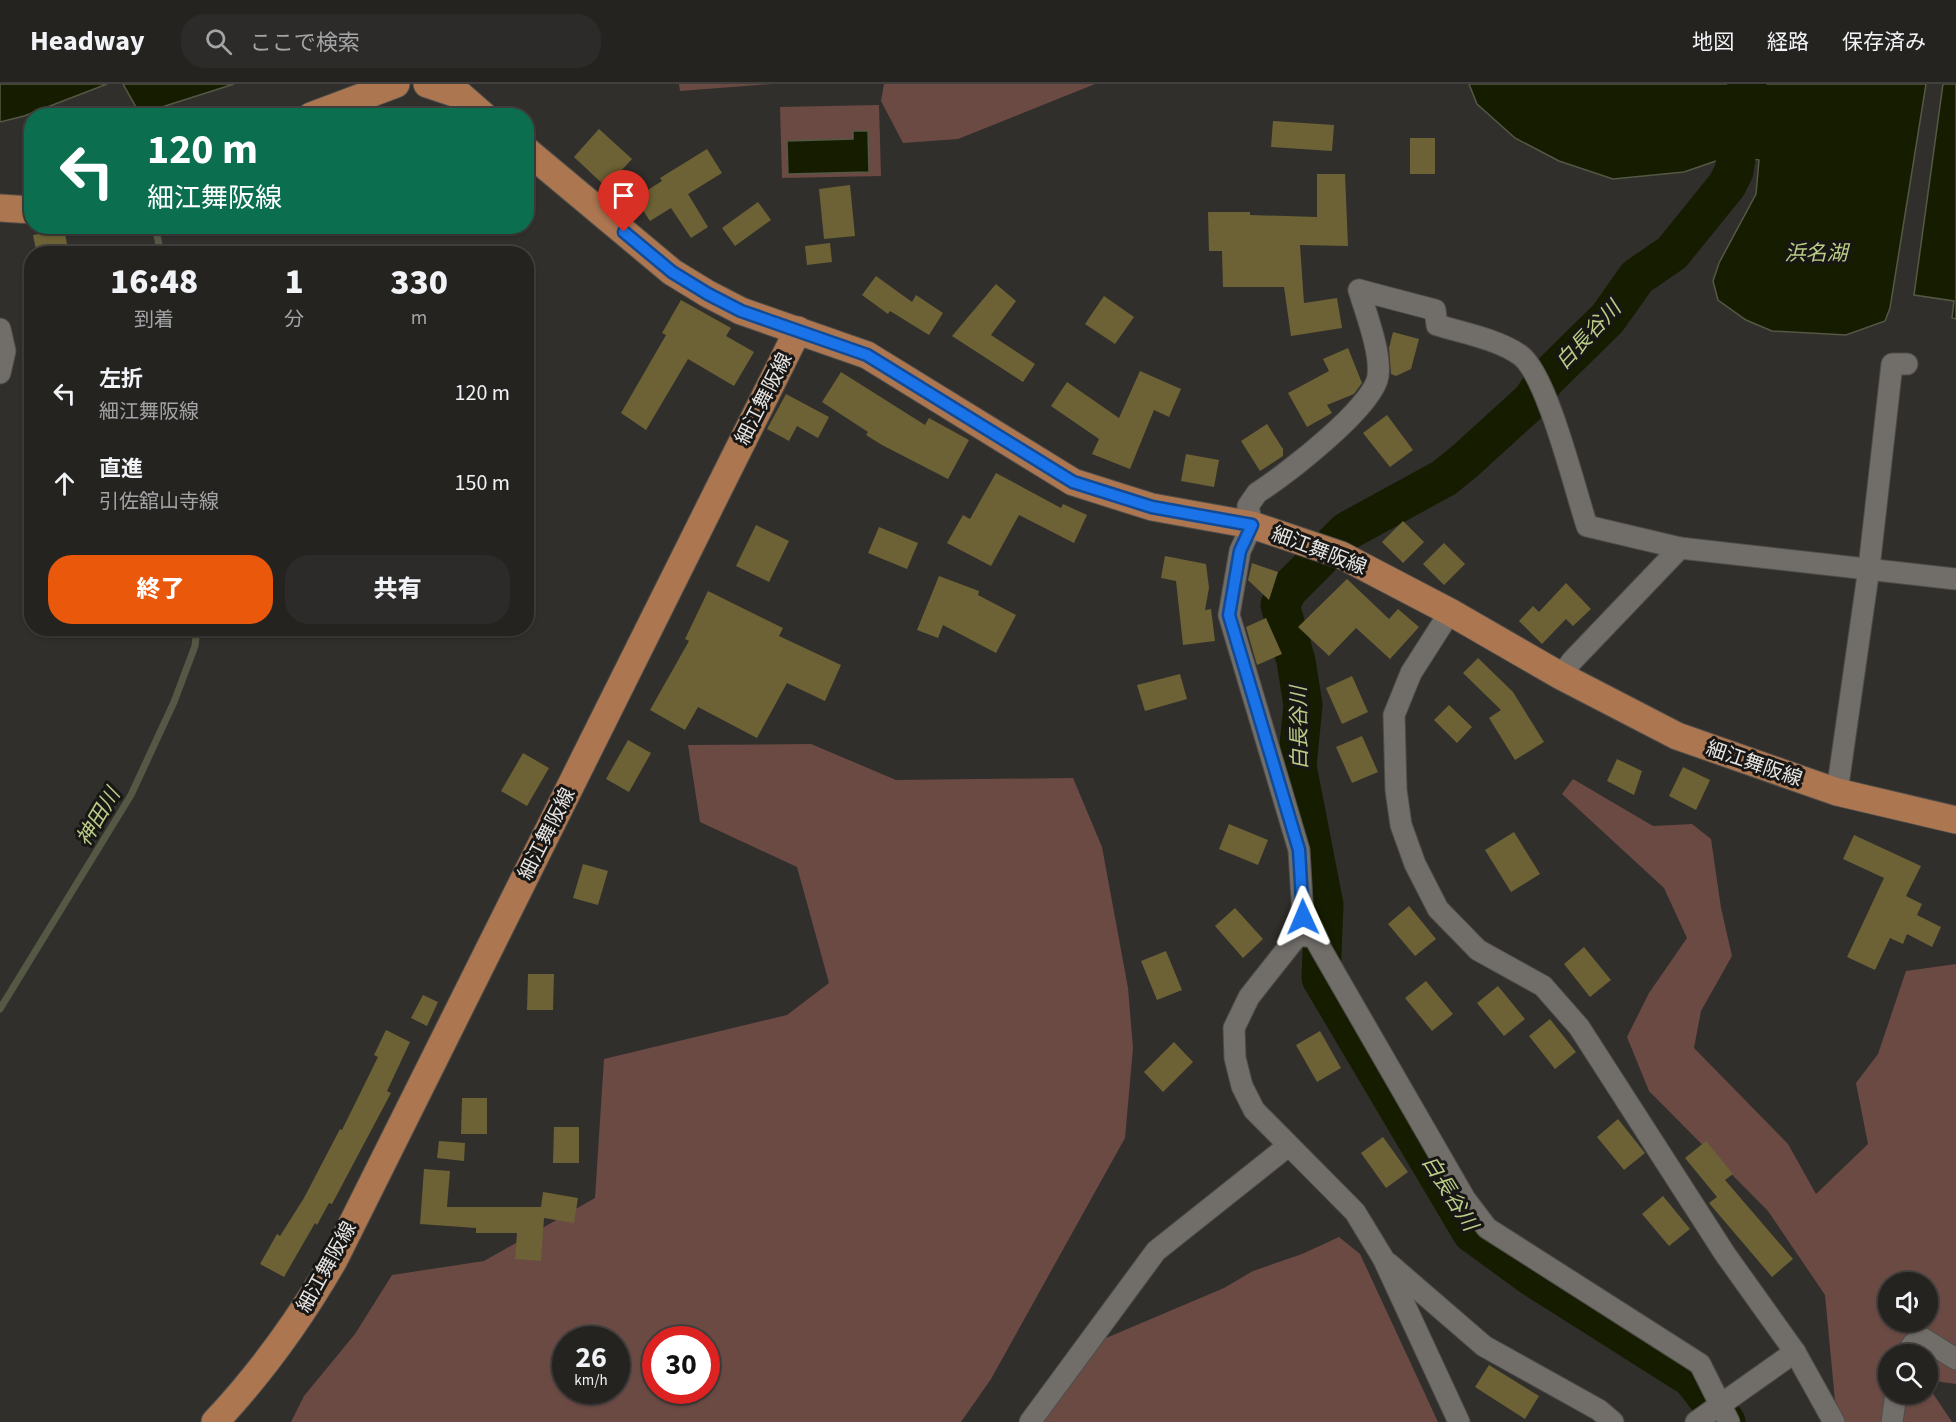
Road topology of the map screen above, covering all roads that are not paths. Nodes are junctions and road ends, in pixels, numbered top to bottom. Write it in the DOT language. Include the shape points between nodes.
graph roads {
  1 [pos="396,84"];
  2 [pos="427,84"];
  3 [pos="463,90"];
  4 [pos="332,108"];
  5 [pos="478,108"];
  6 [pos="534,157"];
  7 [pos="0,208"];
  8 [pos="24,210"];
  9 [pos="0,329"];
  10 [pos="798,330"];
  11 [pos="1907,364"];
  12 [pos="0,373"];
  13 [pos="1252,525"];
  14 [pos="1680,548"];
  15 [pos="1869,568"];
  16 [pos="1956,579"];
  17 [pos="1450,612"];
  18 [pos="1561,676"];
  19 [pos="1837,792"];
  20 [pos="1956,820"];
  21 [pos="1298,935"];
  22 [pos="1288,1146"];
  23 [pos="1383,1258"];
  24 [pos="1913,1344"];
  25 [pos="1932,1344"];
  26 [pos="1938,1348"];
  27 [pos="1795,1352"];
  28 [pos="1956,1359"];
  29 [pos="1895,1404"];
  30 [pos="1725,1413"];
  31 [pos="215,1422"];
  32 [pos="1030,1422"];
  33 [pos="1459,1422"];
  34 [pos="1613,1422"];
  35 [pos="1696,1422"];
  36 [pos="1834,1422"];
  37 [pos="1892,1422"];
  1 -- 4 [label="main road"];
  2 -- 3 [label="main road"];
  3 -- 5 [label="main road"];
  6 -- 10 [label="main road" via="672,272 741,311"];
  7 -- 8 [label="main road"];
  9 -- 12 [label="street" via="5,351"];
  10 -- 13 [label="main road, 細江舞阪線" via="867,355 1073,482 1152,507"];
  10 -- 31 [label="main road, 細江舞阪線" via="334,1260 285,1339"];
  11 -- 15 [label="street" via="1892,364"];
  13 -- 14 [label="street" via="1248,506 1257,493 1354,415 1371,395 1378,375 1374,342 1359,290 1435,310 1437,325 1521,355 1538,377 1587,526"];
  13 -- 17 [label="main road, 細江舞阪線" via="1330,551"];
  13 -- 21 [label="street" via="1240,551 1229,615 1299,850 1303,917"];
  14 -- 15 [label="street"];
  14 -- 18 [label="street"];
  15 -- 16 [label="street"];
  15 -- 19 [label="street"];
  17 -- 18 [label="main road, 細江舞阪線"];
  17 -- 27 [label="street" via="1411,673 1394,715 1396,790 1401,825 1414,864 1438,909 1478,950 1543,986 1580,1027 1725,1254"];
  18 -- 19 [label="main road, 細江舞阪線" via="1677,736"];
  19 -- 20 [label="main road, 細江舞阪線"];
  21 -- 22 [label="street" via="1249,997 1234,1028 1235,1058 1242,1086 1254,1110"];
  21 -- 30 [label="street" via="1314,937 1465,1199 1487,1228 1700,1364"];
  22 -- 23 [label="street" via="1355,1212"];
  22 -- 32 [label="street" via="1156,1251"];
  23 -- 33 [label="street"];
  23 -- 34 [label="street" via="1484,1346 1599,1410"];
  24 -- 25 [label="street" via="1922,1338"];
  26 -- 28 [label="street"];
  27 -- 30 [label="street"];
  27 -- 36 [label="street"];
  29 -- 37 [label="street"];
  30 -- 35 [label="street"];
}
